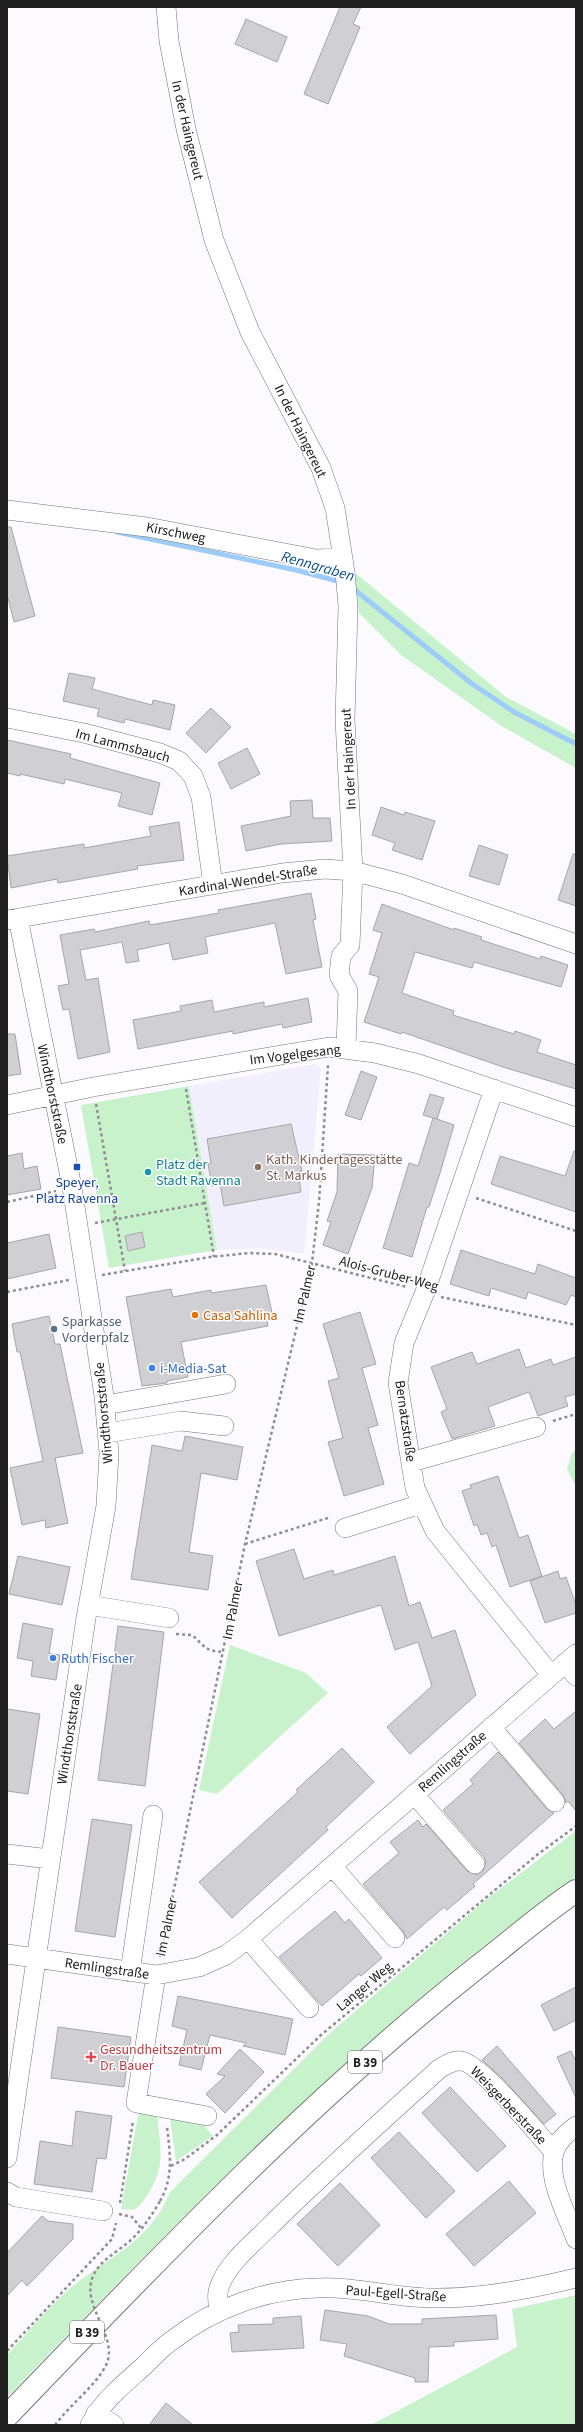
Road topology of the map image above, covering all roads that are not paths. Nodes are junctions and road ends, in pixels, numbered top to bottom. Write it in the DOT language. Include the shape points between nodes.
graph roads {
  1 [pos="166,7"];
  2 [pos="7,510"];
  3 [pos="344,565"];
  4 [pos="7,718"];
  5 [pos="353,871"];
  6 [pos="213,885"];
  7 [pos="12,919"];
  8 [pos="576,944"];
  9 [pos="338,1047"];
  10 [pos="494,1089"];
  11 [pos="52,1094"];
  12 [pos="7,1105"];
  13 [pos="576,1117"];
  14 [pos="226,1384"];
  15 [pos="105,1405"];
  16 [pos="224,1426"];
  17 [pos="536,1427"];
  18 [pos="107,1433"];
  19 [pos="411,1462"];
  20 [pos="421,1504"];
  21 [pos="345,1528"];
  22 [pos="89,1606"];
  23 [pos="169,1618"];
  24 [pos="567,1667"];
  25 [pos="491,1727"];
  26 [pos="414,1794"];
  27 [pos="555,1802"];
  28 [pos="153,1815"];
  29 [pos="7,1854"];
  30 [pos="50,1859"];
  31 [pos="475,1864"];
  32 [pos="332,1866"];
  33 [pos="576,1891"];
  34 [pos="395,1938"];
  35 [pos="248,1939"];
  36 [pos="7,1954"];
  37 [pos="36,1958"];
  38 [pos="130,1972"];
  39 [pos="156,1975"];
  40 [pos="309,2008"];
  41 [pos="207,2116"];
  42 [pos="576,2126"];
  43 [pos="554,2152"];
  44 [pos="7,2158"];
  45 [pos="7,2192"];
  46 [pos="110,2212"];
  47 [pos="576,2239"];
  48 [pos="576,2278"];
  49 [pos="219,2312"];
  50 [pos="7,2416"];
  51 [pos="93,2419"];
  52 [pos="114,2425"];
  1 -- 3 [label="street, In der Haingereut" via="169,42 186,130 214,240 250,332 321,468 335,508"];
  2 -- 3 [label="street, Kirschweg" via="147,527"];
  3 -- 5 [label="street, In der Haingereut" via="348,606 345,720"];
  4 -- 6 [label="street, Im Lammsbauch" via="84,733 160,753 179,761 193,776 201,797"];
  5 -- 6 [label="street, Kardinal-Wendel-Straße" via="325,869 282,872"];
  5 -- 8 [label="street, Kardinal-Wendel-Straße" via="402,884"];
  5 -- 9 [label="street" via="350,945 341,956 339,975 348,991"];
  6 -- 7 [label="street, Kardinal-Wendel-Straße"];
  7 -- 11 [label="street, Windthorststraße"];
  9 -- 10 [label="street, Im Vogelgesang" via="419,1064"];
  9 -- 11 [label="street, Im Vogelgesang"];
  10 -- 13 [label="street, Im Vogelgesang"];
  10 -- 19 [label="street, Bernatzstraße" via="425,1292 404,1343 398,1383"];
  11 -- 12 [label="street, Im Vogelgesang"];
  11 -- 15 [label="street, Windthorststraße" via="72,1188"];
  14 -- 15 [label="street"];
  15 -- 18 [label="street, Windthorststraße"];
  16 -- 18 [label="street" via="181,1421"];
  17 -- 19 [label="street"];
  18 -- 22 [label="street, Windthorststraße" via="109,1452 106,1506"];
  19 -- 20 [label="street, Bernatzstraße" via="415,1488"];
  20 -- 21 [label="street"];
  20 -- 24 [label="street, Bernatzstraße" via="435,1531"];
  22 -- 23 [label="street"];
  22 -- 30 [label="street, Windthorststraße"];
  24 -- 25 [label="street, Remlingstraße"];
  25 -- 26 [label="street, Remlingstraße"];
  25 -- 27 [label="street, Remlingstraße"];
  26 -- 31 [label="street, Remlingstraße"];
  26 -- 32 [label="street, Remlingstraße"];
  28 -- 38 [label="street"];
  29 -- 30 [label="street"];
  30 -- 37 [label="street, Windthorststraße"];
  32 -- 34 [label="street"];
  32 -- 35 [label="street, Remlingstraße"];
  33 -- 50 [label="main road, B 39" via="432,2003 328,2094 168,2249"];
  35 -- 39 [label="street, Remlingstraße" via="226,1955 199,1967"];
  35 -- 40 [label="street"];
  36 -- 37 [label="street, Remlingstraße"];
  37 -- 38 [label="street, Remlingstraße"];
  37 -- 44 [label="street, Windthorststraße"];
  38 -- 39 [label="street, Remlingstraße"];
  39 -- 41 [label="street, Im Palmer" via="136,2103"];
  42 -- 43 [label="street, Weisgerberstraße"];
  43 -- 47 [label="street, Weisgerberstraße" via="556,2184"];
  43 -- 49 [label="street, Weisgerberstraße" via="480,2071 461,2061 452,2062 439,2070 321,2176 246,2250 227,2272 220,2285 217,2297"];
  45 -- 46 [label="street" via="16,2197"];
  48 -- 49 [label="street, Paul-Egell-Straße" via="509,2292 433,2298 318,2288 278,2292"];
  49 -- 51 [label="street, Paul-Egell-Straße" via="174,2338 101,2405"];
  51 -- 52 [label="street"];
}
